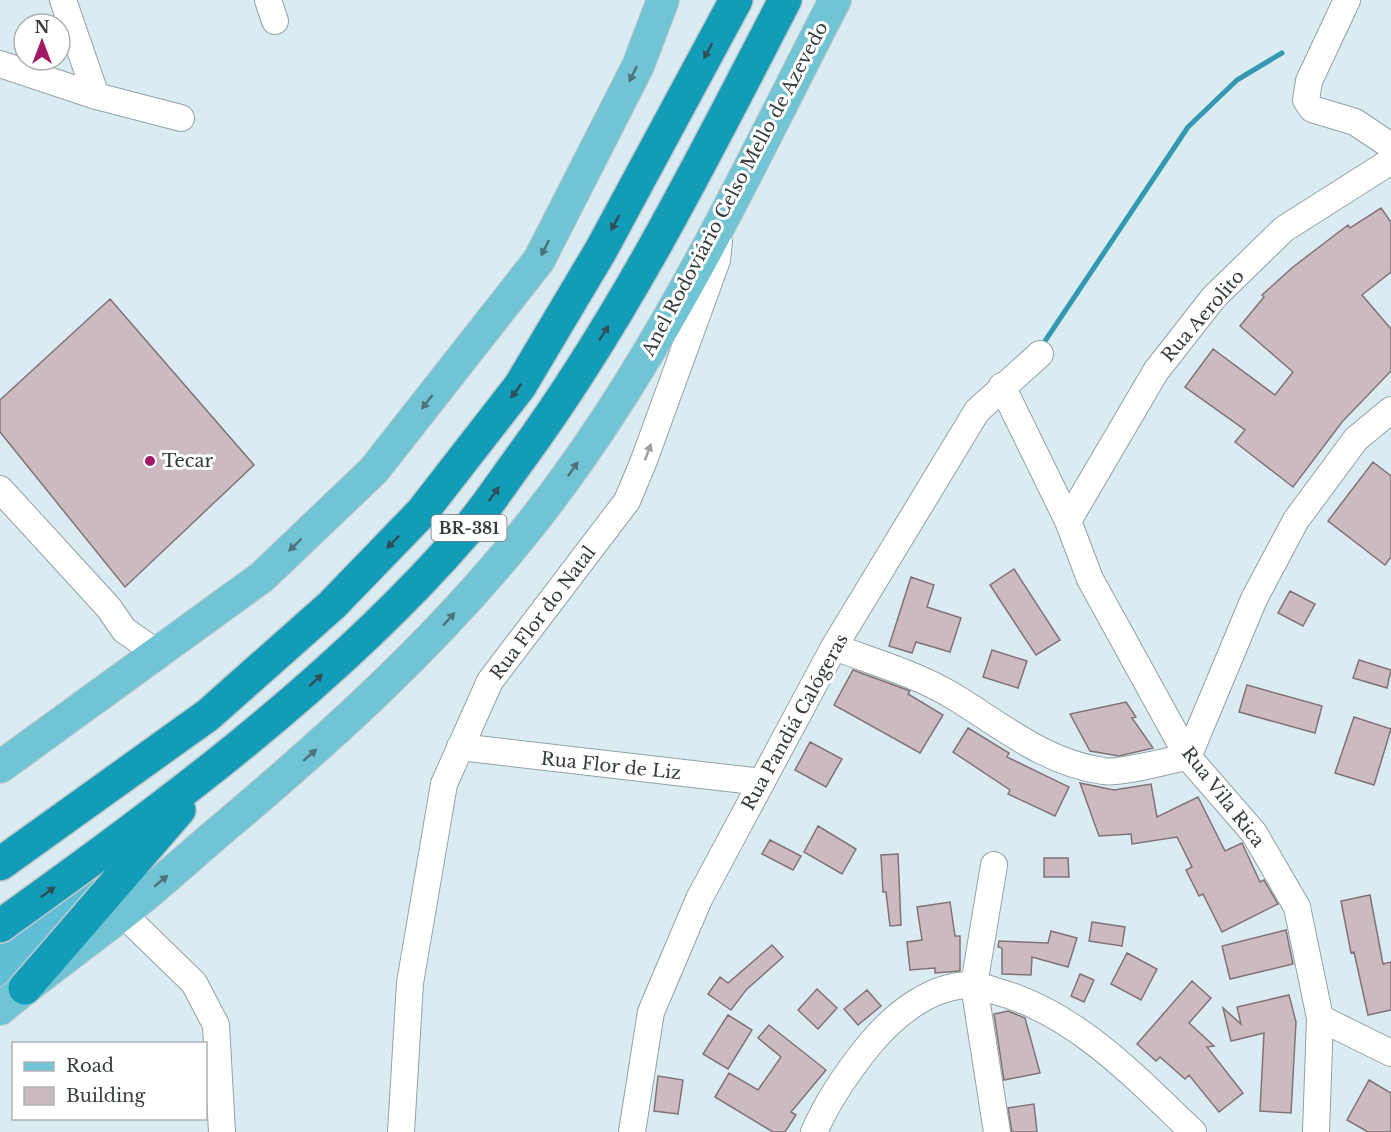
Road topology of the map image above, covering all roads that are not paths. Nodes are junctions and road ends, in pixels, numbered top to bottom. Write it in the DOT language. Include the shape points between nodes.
graph roads {
  1 [pos="63,0"];
  2 [pos="663,0"];
  3 [pos="736,0"];
  4 [pos="785,0"];
  5 [pos="835,0"];
  6 [pos="1347,0"];
  7 [pos="0,64"];
  8 [pos="96,96"];
  9 [pos="181,118"];
  10 [pos="1391,146"];
  11 [pos="1391,161"];
  12 [pos="723,216"];
  13 [pos="1040,354"];
  14 [pos="1002,386"];
  15 [pos="1391,410"];
  16 [pos="0,489"];
  17 [pos="1068,521"];
  18 [pos="834,647"];
  19 [pos="157,653"];
  20 [pos="460,747"];
  21 [pos="1188,757"];
  22 [pos="223,759"];
  23 [pos="0,767"];
  24 [pos="762,782"];
  25 [pos="0,864"];
  26 [pos="994,865"];
  27 [pos="123,914"];
  28 [pos="0,926"];
  29 [pos="974,985"];
  30 [pos="25,988"];
  31 [pos="0,1009"];
  32 [pos="1320,1018"];
  33 [pos="1391,1053"];
  34 [pos="222,1132"];
  35 [pos="401,1132"];
  36 [pos="632,1132"];
  37 [pos="814,1132"];
  38 [pos="997,1132"];
  39 [pos="1193,1132"];
  40 [pos="1316,1132"];
  1 -- 8 [label="street"];
  2 -- 19 [label="main road, one-way" via="638,66 539,260 374,470 262,577"];
  3 -- 25 [label="highway, BR-381, one-way" via="601,250 520,386 422,512 332,605 208,715"];
  22 -- 4 [label="highway, BR-381, one-way" via="357,642 468,529 558,407 649,261"];
  5 -- 12 [label="main road, Anel Rodoviário Celso Mello de Azevedo"];
  6 -- 10 [label="street" via="1309,81 1306,100 1312,109 1355,122"];
  7 -- 8 [label="street"];
  8 -- 9 [label="street"];
  11 -- 17 [label="street, Rua Aerolito" via="1284,229 1214,297 1156,371"];
  20 -- 12 [label="street, Rua Flor do Natal, one-way" via="490,681 627,501 717,260"];
  27 -- 12 [label="main road, Anel Rodoviário Celso Mello de Azevedo, one-way" via="316,749 432,638 514,546 609,418 685,292"];
  13 -- 14 [label="street, Rua Pandiá Calógeras"];
  14 -- 17 [label="street, Rua Vila Rica"];
  14 -- 18 [label="street, Rua Pandiá Calógeras" via="977,411"];
  15 -- 21 [label="street" via="1356,439 1296,520 1254,599"];
  16 -- 19 [label="street" via="109,608 124,630"];
  17 -- 21 [label="street, Rua Vila Rica" via="1090,579"];
  18 -- 21 [label="street" via="951,695 1065,763 1106,772"];
  18 -- 24 [label="street, Rua Pandiá Calógeras"];
  19 -- 23 [label="main road"];
  20 -- 24 [label="street, Rua Flor de Liz"];
  20 -- 35 [label="street, Rua Flor do Natal" via="444,784 410,983"];
  21 -- 32 [label="street, Rua Vila Rica" via="1254,833 1297,907"];
  28 -- 22 [label="highway, BR-381, one-way"];
  22 -- 30 [label="highway"];
  24 -- 36 [label="street, Rua Pandiá Calógeras" via="699,898 651,1012"];
  26 -- 29 [label="street"];
  27 -- 30 [label="main road, Anel Rodoviário Celso Mello de Azevedo"];
  27 -- 34 [label="street" via="194,983 216,1025"];
  29 -- 37 [label="street" via="937,992 907,1008 885,1026 849,1069"];
  29 -- 38 [label="street"];
  29 -- 39 [label="street" via="1021,997 1080,1030"];
  30 -- 31 [label="main road, Anel Rodoviário Celso Mello de Azevedo"];
  32 -- 33 [label="street"];
  32 -- 40 [label="street, Rua Vila Rica"];
}
